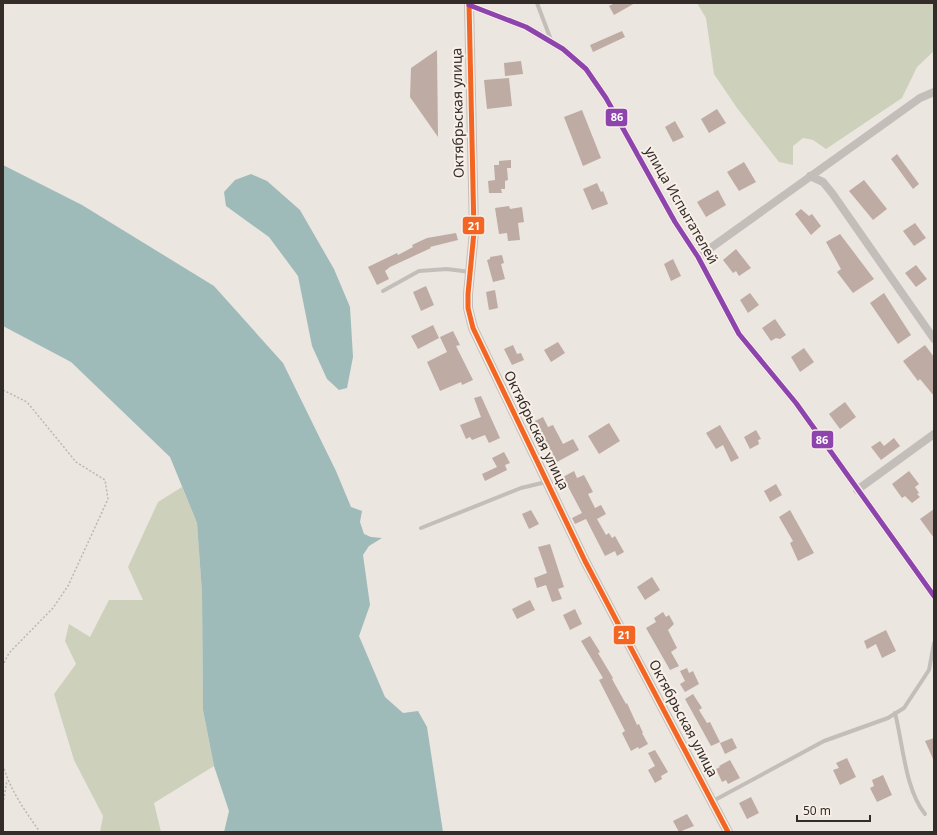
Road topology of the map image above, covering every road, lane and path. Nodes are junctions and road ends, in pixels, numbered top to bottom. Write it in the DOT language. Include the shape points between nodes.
graph roads {
  1 [pos="537,3"];
  2 [pos="469,4"];
  3 [pos="552,42"];
  4 [pos="934,92"];
  5 [pos="810,176"];
  6 [pos="698,257"];
  7 [pos="470,272"];
  8 [pos="383,291"];
  9 [pos="934,339"];
  10 [pos="3,390"];
  11 [pos="934,434"];
  12 [pos="546,482"];
  13 [pos="858,490"];
  14 [pos="421,528"];
  15 [pos="934,596"];
  16 [pos="934,643"];
  17 [pos="3,665"];
  18 [pos="896,713"];
  19 [pos="3,765"];
  20 [pos="7,779"];
  21 [pos="713,802"];
  22 [pos="3,804"];
  23 [pos="925,814"];
  24 [pos="726,831"];
  25 [pos="40,832"];
  1 -- 3 [label="lane"];
  2 -- 3 [label="street, улица Испытателей" via="526,27"];
  2 -- 7 [label="street, Октябрьская улица" via="474,232"];
  3 -- 6 [label="street, улица Испытателей" via="586,69 606,98 675,222"];
  4 -- 5 [label="street" via="920,98"];
  5 -- 6 [label="street"];
  5 -- 9 [label="street" via="823,182 832,193"];
  6 -- 13 [label="street, улица Испытателей" via="739,334 796,403"];
  7 -- 8 [label="lane" via="447,269 419,271"];
  7 -- 12 [label="street, Октябрьская улица" via="468,308 473,328"];
  10 -- 17 [label="path" via="27,402 76,462 105,480 108,499 68,586 53,608 9,653"];
  11 -- 13 [label="street"];
  12 -- 14 [label="lane" via="521,488"];
  12 -- 21 [label="street, Октябрьская улица"];
  13 -- 15 [label="street, улица Испытателей"];
  16 -- 18 [label="lane" via="929,670 904,708"];
  18 -- 21 [label="lane" via="824,741"];
  18 -- 23 [label="lane" via="907,772 918,805"];
  19 -- 20 [label="path"];
  20 -- 22 [label="path"];
  20 -- 25 [label="path"];
  21 -- 24 [label="street, Октябрьская улица"];
}
